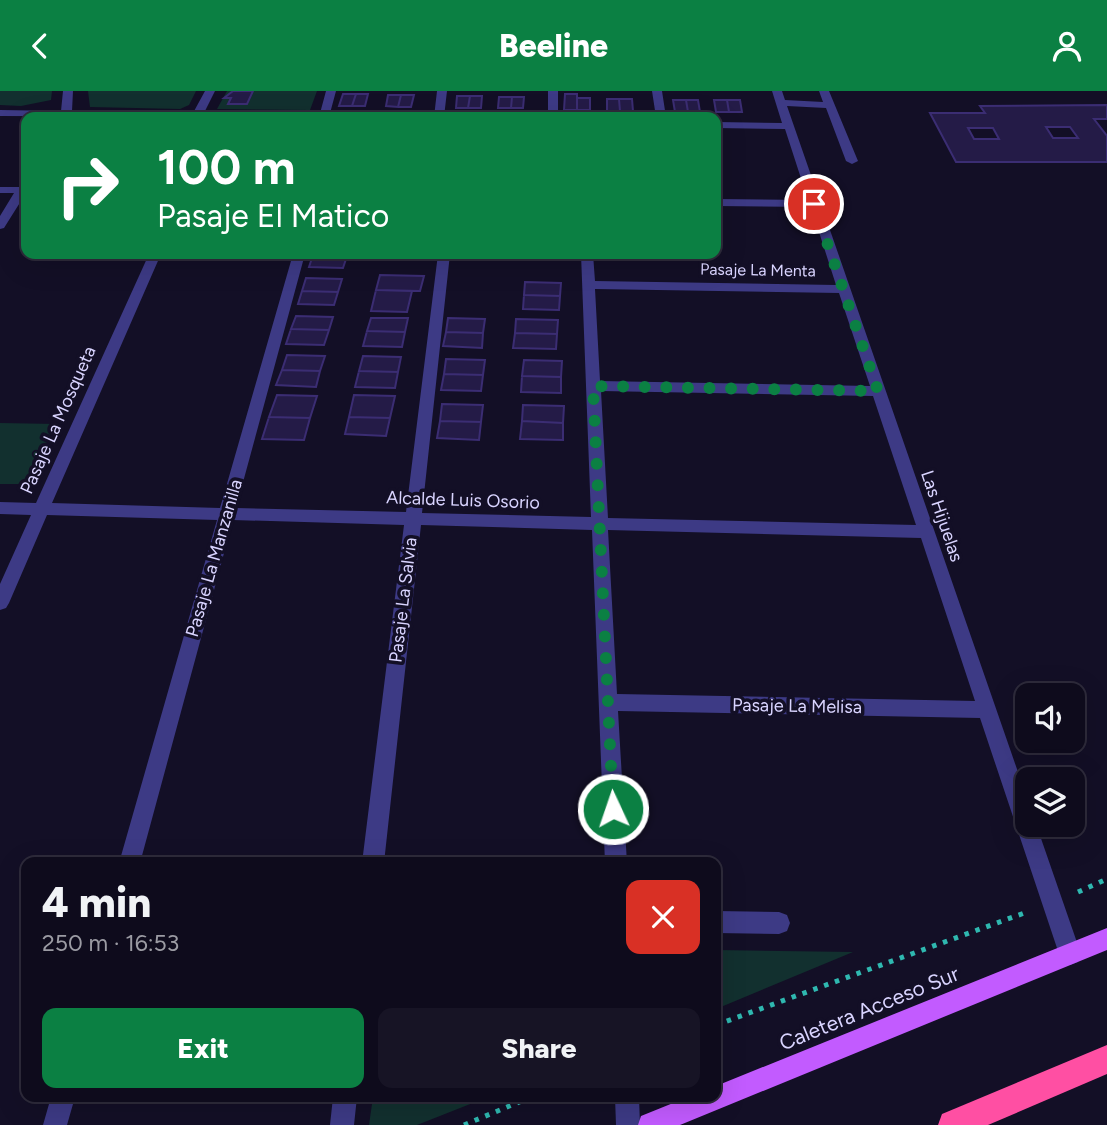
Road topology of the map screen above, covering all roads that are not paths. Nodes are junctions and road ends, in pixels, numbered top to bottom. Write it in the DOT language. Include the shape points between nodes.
graph roads {
  1 [pos="68,91"];
  2 [pos="209,91"];
  3 [pos="331,91"];
  4 [pos="443,91"];
  5 [pos="552,91"];
  6 [pos="657,91"];
  7 [pos="777,91"];
  8 [pos="824,91"];
  9 [pos="781,103"];
  10 [pos="828,104"];
  11 [pos="67,112"];
  12 [pos="199,112"];
  13 [pos="325,112"];
  14 [pos="440,112"];
  15 [pos="554,112"];
  16 [pos="660,112"];
  17 [pos="0,113"];
  18 [pos="21,114"];
  19 [pos="721,125"];
  20 [pos="788,126"];
  21 [pos="852,160"];
  22 [pos="21,188"];
  23 [pos="0,190"];
  24 [pos="21,194"];
  25 [pos="721,202"];
  26 [pos="814,204"];
  27 [pos="0,225"];
  28 [pos="153,259"];
  29 [pos="298,259"];
  30 [pos="443,259"];
  31 [pos="587,259"];
  32 [pos="588,285"];
  33 [pos="843,289"];
  34 [pos="593,386"];
  35 [pos="878,391"];
  36 [pos="0,508"];
  37 [pos="42,509"];
  38 [pos="227,513"];
  39 [pos="413,518"];
  40 [pos="600,524"];
  41 [pos="925,532"];
  42 [pos="0,603"];
  43 [pos="608,702"];
  44 [pos="986,710"];
  45 [pos="131,857"];
  46 [pos="374,857"];
  47 [pos="616,857"];
  48 [pos="721,922"];
  49 [pos="779,923"];
  50 [pos="1107,939"];
  51 [pos="1070,954"];
  52 [pos="1107,1059"];
  53 [pos="721,1096"];
  54 [pos="62,1102"];
  55 [pos="344,1102"];
  56 [pos="627,1102"];
  57 [pos="706,1102"];
  58 [pos="55,1125"];
  59 [pos="342,1125"];
  60 [pos="628,1125"];
  61 [pos="650,1125"];
  62 [pos="953,1125"];
  1 -- 11 [label="street"];
  2 -- 12 [label="street"];
  3 -- 13 [label="street"];
  4 -- 14 [label="street"];
  5 -- 15 [label="street"];
  6 -- 16 [label="street"];
  7 -- 9 [label="street, Las Hijuelas"];
  8 -- 10 [label="street"];
  9 -- 10 [label="street"];
  9 -- 20 [label="street, Las Hijuelas"];
  10 -- 21 [label="street"];
  17 -- 18 [label="street"];
  19 -- 20 [label="street"];
  20 -- 26 [label="street, Las Hijuelas"];
  22 -- 23 [label="street"];
  24 -- 27 [label="street"];
  25 -- 26 [label="street"];
  26 -- 33 [label="street, Las Hijuelas"];
  28 -- 37 [label="street, Pasaje La Mosqueta"];
  29 -- 38 [label="street, Pasaje La Manzanilla"];
  30 -- 39 [label="street, Pasaje La Salvia"];
  31 -- 32 [label="street"];
  32 -- 33 [label="street, Pasaje La Menta"];
  32 -- 34 [label="street"];
  33 -- 35 [label="street, Las Hijuelas"];
  34 -- 35 [label="street"];
  34 -- 40 [label="street"];
  35 -- 41 [label="street, Las Hijuelas"];
  36 -- 37 [label="street, Alcalde Luis Osorio"];
  37 -- 38 [label="street, Alcalde Luis Osorio"];
  37 -- 42 [label="street, Pasaje La Mosqueta"];
  38 -- 39 [label="street, Alcalde Luis Osorio"];
  38 -- 45 [label="street, Pasaje La Manzanilla"];
  39 -- 40 [label="street, Alcalde Luis Osorio"];
  39 -- 46 [label="street, Pasaje La Salvia"];
  40 -- 41 [label="street, Alcalde Luis Osorio"];
  40 -- 43 [label="street"];
  41 -- 44 [label="street, Las Hijuelas"];
  43 -- 44 [label="street, Pasaje La Melisa"];
  43 -- 47 [label="street"];
  44 -- 51 [label="street, Las Hijuelas"];
  48 -- 49 [label="street"];
  50 -- 51 [label="main road, Caletera Acceso Sur"];
  51 -- 53 [label="main road, Caletera Acceso Sur"];
  52 -- 62 [label="highway"];
  54 -- 58 [label="street"];
  55 -- 59 [label="street"];
  56 -- 60 [label="street"];
  57 -- 61 [label="main road, Caletera Acceso Sur"];
}
